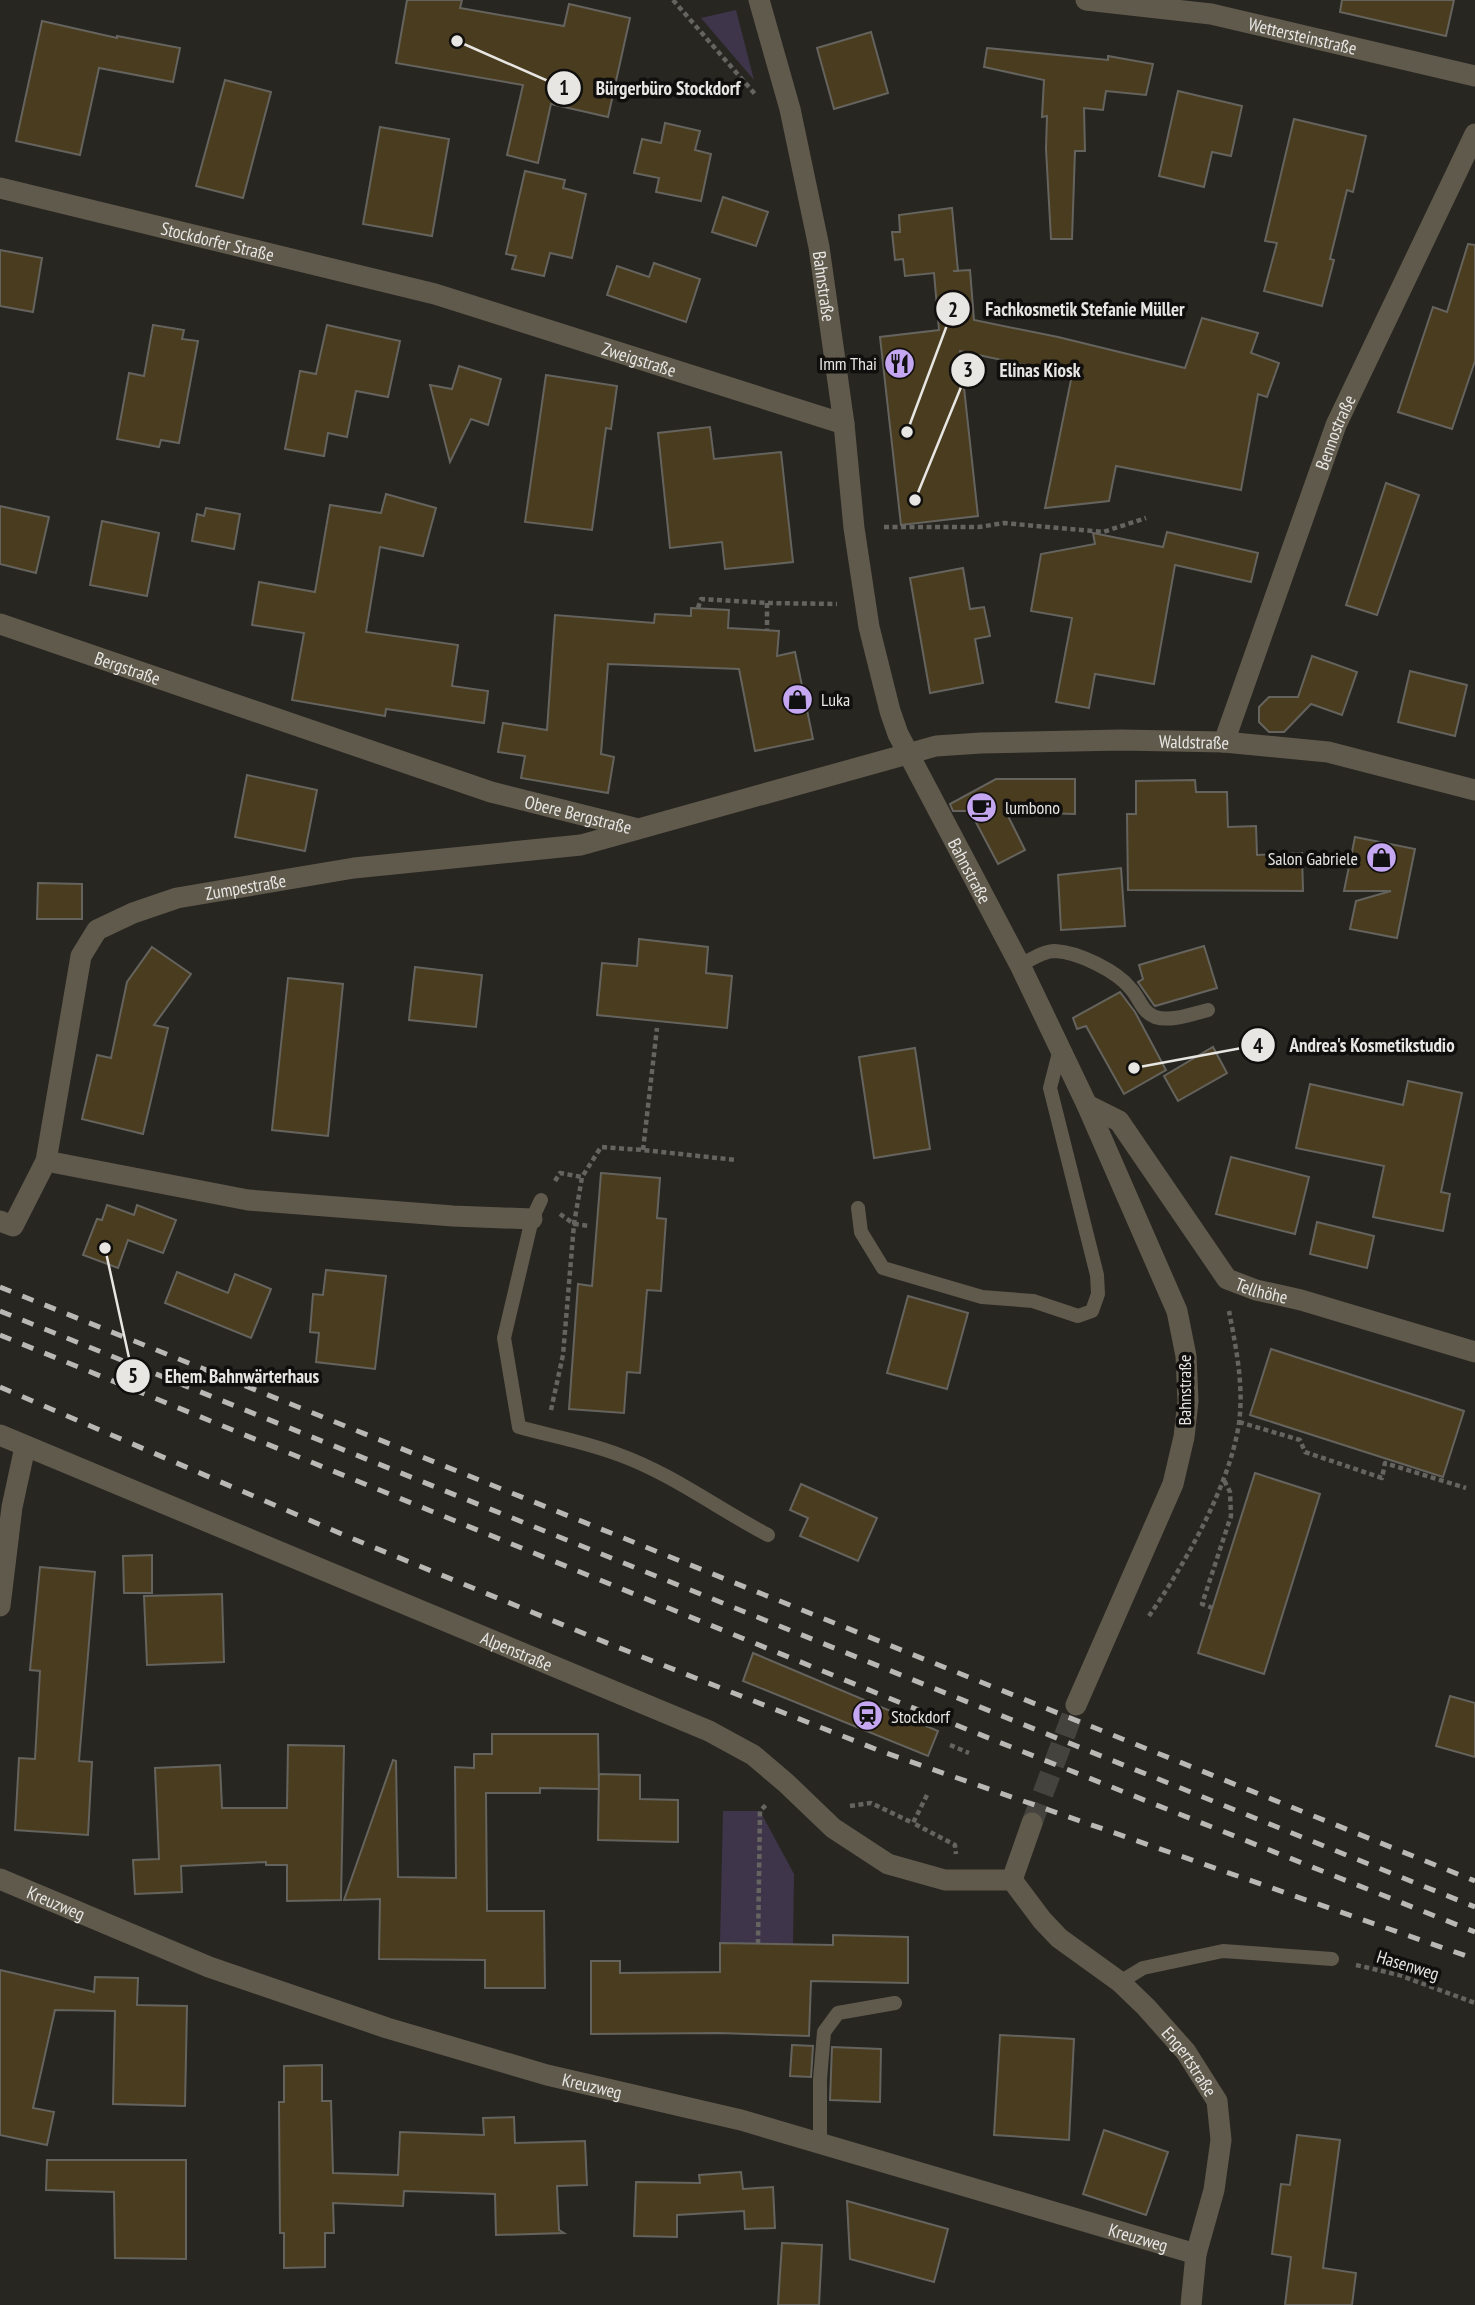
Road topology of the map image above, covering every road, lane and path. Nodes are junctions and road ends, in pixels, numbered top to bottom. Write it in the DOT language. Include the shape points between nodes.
graph roads {
  1 [pos="673,0"];
  2 [pos="759,0"];
  3 [pos="1086,0"];
  4 [pos="1475,76"];
  5 [pos="790,109"];
  6 [pos="1475,134"];
  7 [pos="0,188"];
  8 [pos="435,294"];
  9 [pos="844,424"];
  10 [pos="1146,518"];
  11 [pos="854,528"];
  12 [pos="767,603"];
  13 [pos="866,604"];
  14 [pos="698,608"];
  15 [pos="0,624"];
  16 [pos="768,630"];
  17 [pos="253,711"];
  18 [pos="1224,742"];
  19 [pos="908,754"];
  20 [pos="1475,790"];
  21 [pos="636,828"];
  22 [pos="1020,965"];
  23 [pos="1208,1010"];
  24 [pos="657,1028"];
  25 [pos="1060,1049"];
  26 [pos="1087,1105"];
  27 [pos="643,1150"];
  28 [pos="736,1160"];
  29 [pos="46,1161"];
  30 [pos="560,1173"];
  31 [pos="582,1177"];
  32 [pos="859,1209"];
  33 [pos="537,1210"];
  34 [pos="0,1221"];
  35 [pos="574,1224"];
  36 [pos="590,1226"];
  37 [pos="1227,1279"];
  38 [pos="1475,1352"];
  39 [pos="1239,1422"];
  40 [pos="547,1434"];
  41 [pos="0,1435"];
  42 [pos="25,1447"];
  43 [pos="1224,1480"];
  44 [pos="1466,1488"];
  45 [pos="1231,1516"];
  46 [pos="1240,1519"];
  47 [pos="768,1535"];
  48 [pos="0,1606"];
  49 [pos="1213,1608"];
  50 [pos="1149,1616"];
  51 [pos="1076,1705"];
  52 [pos="950,1745"];
  53 [pos="969,1753"];
  54 [pos="927,1795"];
  55 [pos="870,1803"];
  56 [pos="760,1811"];
  57 [pos="913,1823"];
  58 [pos="1032,1823"];
  59 [pos="0,1879"];
  60 [pos="1012,1880"];
  61 [pos="958,1881"];
  62 [pos="758,1944"];
  63 [pos="1332,1959"];
  64 [pos="1121,1982"];
  65 [pos="895,2003"];
  66 [pos="1475,2003"];
  67 [pos="820,2143"];
  68 [pos="1196,2254"];
  69 [pos="1191,2305"];
  1 -- 5 [label="path" via="758,98"];
  2 -- 5 [label="street, Bahnstraße"];
  3 -- 4 [label="street, Wettersteinstraße" via="1211,14"];
  5 -- 9 [label="street, Bahnstraße" via="819,247"];
  6 -- 18 [label="street, Bennostraße" via="1336,425"];
  7 -- 8 [label="street, Stockdorfer Straße"];
  8 -- 9 [label="street, Zweigstraße"];
  9 -- 11 [label="street, Bahnstraße"];
  10 -- 11 [label="path" via="1103,532 1004,523"];
  11 -- 13 [label="street, Bahnstraße"];
  12 -- 13 [label="path"];
  12 -- 14 [label="path" via="701,599"];
  12 -- 16 [label="path"];
  13 -- 19 [label="street, Bahnstraße" via="890,711"];
  15 -- 17 [label="street, Bergstraße"];
  17 -- 21 [label="street, Obere Bergstraße" via="491,792"];
  18 -- 19 [label="street, Waldstraße" via="981,743 936,746"];
  18 -- 20 [label="street, Waldstraße" via="1328,752"];
  19 -- 21 [label="street, Obere Bergstraße"];
  19 -- 22 [label="street, Bahnstraße"];
  21 -- 29 [label="street, Zumpestraße" via="581,845 354,868 177,898 97,930 81,956"];
  22 -- 23 [label="lane" via="1054,951 1078,956 1114,974 1131,988 1147,1013 1157,1018"];
  22 -- 25 [label="street, Bahnstraße"];
  24 -- 27 [label="path"];
  25 -- 26 [label="street, Bahnstraße"];
  25 -- 32 [label="lane" via="1050,1088 1097,1275 1098,1294 1092,1311 1078,1316 1033,1301 982,1297 883,1268 861,1233"];
  26 -- 37 [label="street, Tellhöhe" via="1119,1121"];
  26 -- 51 [label="street, Bahnstraße" via="1177,1311 1188,1401 1173,1484"];
  27 -- 28 [label="path"];
  27 -- 31 [label="path" via="601,1147"];
  29 -- 33 [label="street" via="248,1200 453,1216"];
  29 -- 34 [label="street, Zumpestraße" via="13,1226"];
  30 -- 31 [label="path"];
  31 -- 35 [label="path"];
  33 -- 40 [label="lane" via="504,1338 519,1427"];
  35 -- 36 [label="path"];
  35 -- 40 [label="path" via="563,1355"];
  37 -- 38 [label="street, Tellhöhe"];
  37 -- 39 [label="path" via="1240,1371"];
  39 -- 43 [label="path"];
  39 -- 44 [label="path" via="1300,1440 1305,1452 1382,1478 1385,1463"];
  40 -- 47 [label="lane" via="617,1454 674,1480"];
  41 -- 42 [label="street, Alpenstraße"];
  42 -- 48 [label="street" via="12,1507"];
  42 -- 61 [label="street, Alpenstraße" via="709,1731 753,1755 833,1828 888,1864"];
  43 -- 45 [label="path" via="1230,1492"];
  43 -- 50 [label="path" via="1170,1587"];
  45 -- 46 [label="path"];
  45 -- 49 [label="path" via="1202,1604"];
  52 -- 53 [label="path"];
  54 -- 57 [label="path"];
  55 -- 57 [label="path"];
  56 -- 62 [label="path"];
  57 -- 61 [label="path" via="955,1846"];
  58 -- 60 [label="street"];
  59 -- 67 [label="street, Kreuzweg" via="209,1967 387,2028 547,2075"];
  60 -- 61 [label="street, Alpenstraße"];
  60 -- 64 [label="street, Engertstraße" via="1059,1938"];
  63 -- 64 [label="lane" via="1223,1951 1143,1968"];
  63 -- 66 [label="path, Hasenweg" via="1399,1975"];
  64 -- 68 [label="street, Engertstraße" via="1186,2052 1217,2102 1220,2140 1214,2190"];
  65 -- 67 [label="lane" via="838,2013 824,2032"];
  67 -- 68 [label="street, Kreuzweg"];
  68 -- 69 [label="street, Engertstraße"];
}
